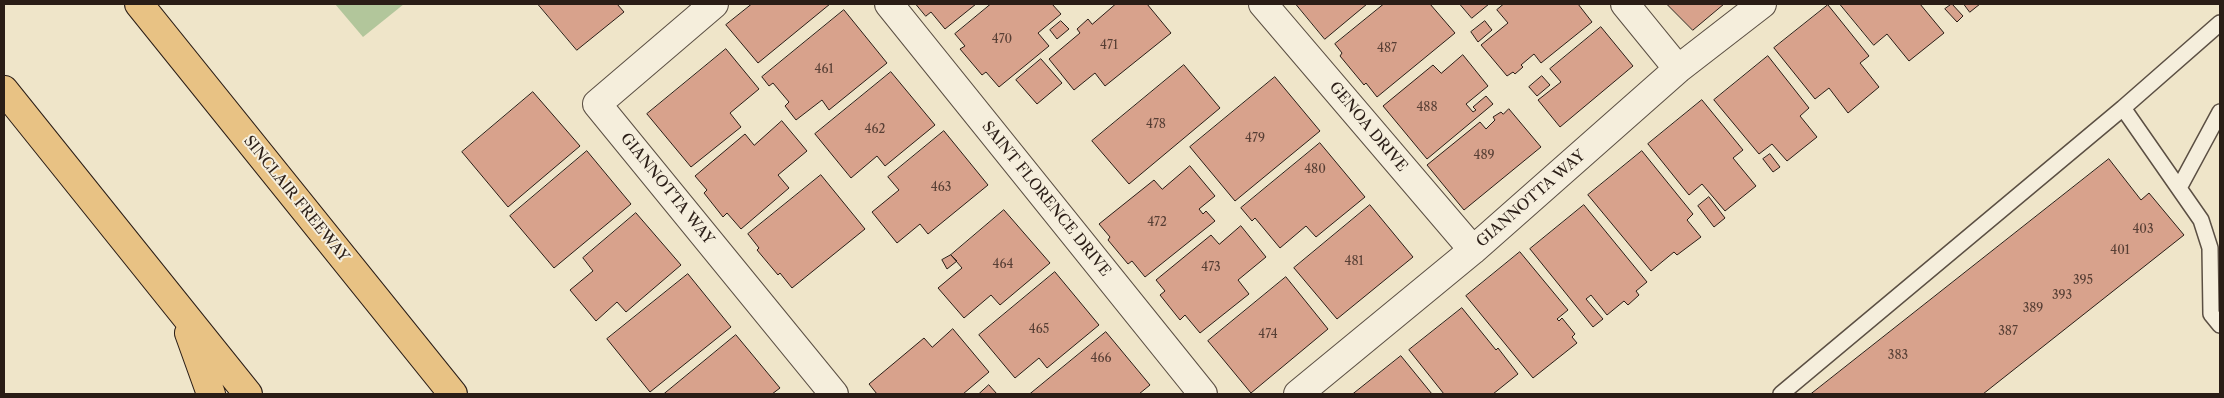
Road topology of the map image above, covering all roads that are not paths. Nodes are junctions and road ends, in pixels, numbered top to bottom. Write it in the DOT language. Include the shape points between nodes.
graph roads {
  1 [pos="139,4"];
  2 [pos="714,4"];
  3 [pos="889,4"];
  4 [pos="1263,4"];
  5 [pos="1625,4"];
  6 [pos="1762,4"];
  7 [pos="2220,23"];
  8 [pos="1678,69"];
  9 [pos="4,90"];
  10 [pos="2123,108"];
  11 [pos="2220,112"];
  12 [pos="276,174"];
  13 [pos="2179,188"];
  14 [pos="1473,250"];
  15 [pos="183,315"];
  16 [pos="2220,325"];
  17 [pos="211,394"];
  18 [pos="248,394"];
  19 [pos="453,394"];
  20 [pos="468,394"];
  21 [pos="834,394"];
  22 [pos="1203,394"];
  23 [pos="1298,394"];
  24 [pos="1782,394"];
  1 -- 12 [label="highway, SINCLAIR FREEWAY"];
  2 -- 21 [label="street, GIANNOTTA WAY" via="597,104"];
  3 -- 22 [label="street, SAINT FLORENCE DRIVE"];
  4 -- 14 [label="street, GENOA DRIVE"];
  5 -- 8 [label="street"];
  6 -- 8 [label="street, GIANNOTTA WAY"];
  7 -- 10 [label="lane"];
  8 -- 14 [label="street, GIANNOTTA WAY"];
  9 -- 15 [label="highway"];
  10 -- 13 [label="lane"];
  10 -- 24 [label="lane"];
  11 -- 13 [label="lane"];
  12 -- 19 [label="highway, SINCLAIR FREEWAY"];
  12 -- 20 [label="highway"];
  13 -- 16 [label="lane" via="2201,220 2210,248 2211,314"];
  14 -- 23 [label="street, GIANNOTTA WAY"];
  15 -- 17 [label="highway"];
  15 -- 18 [label="highway"];
}
